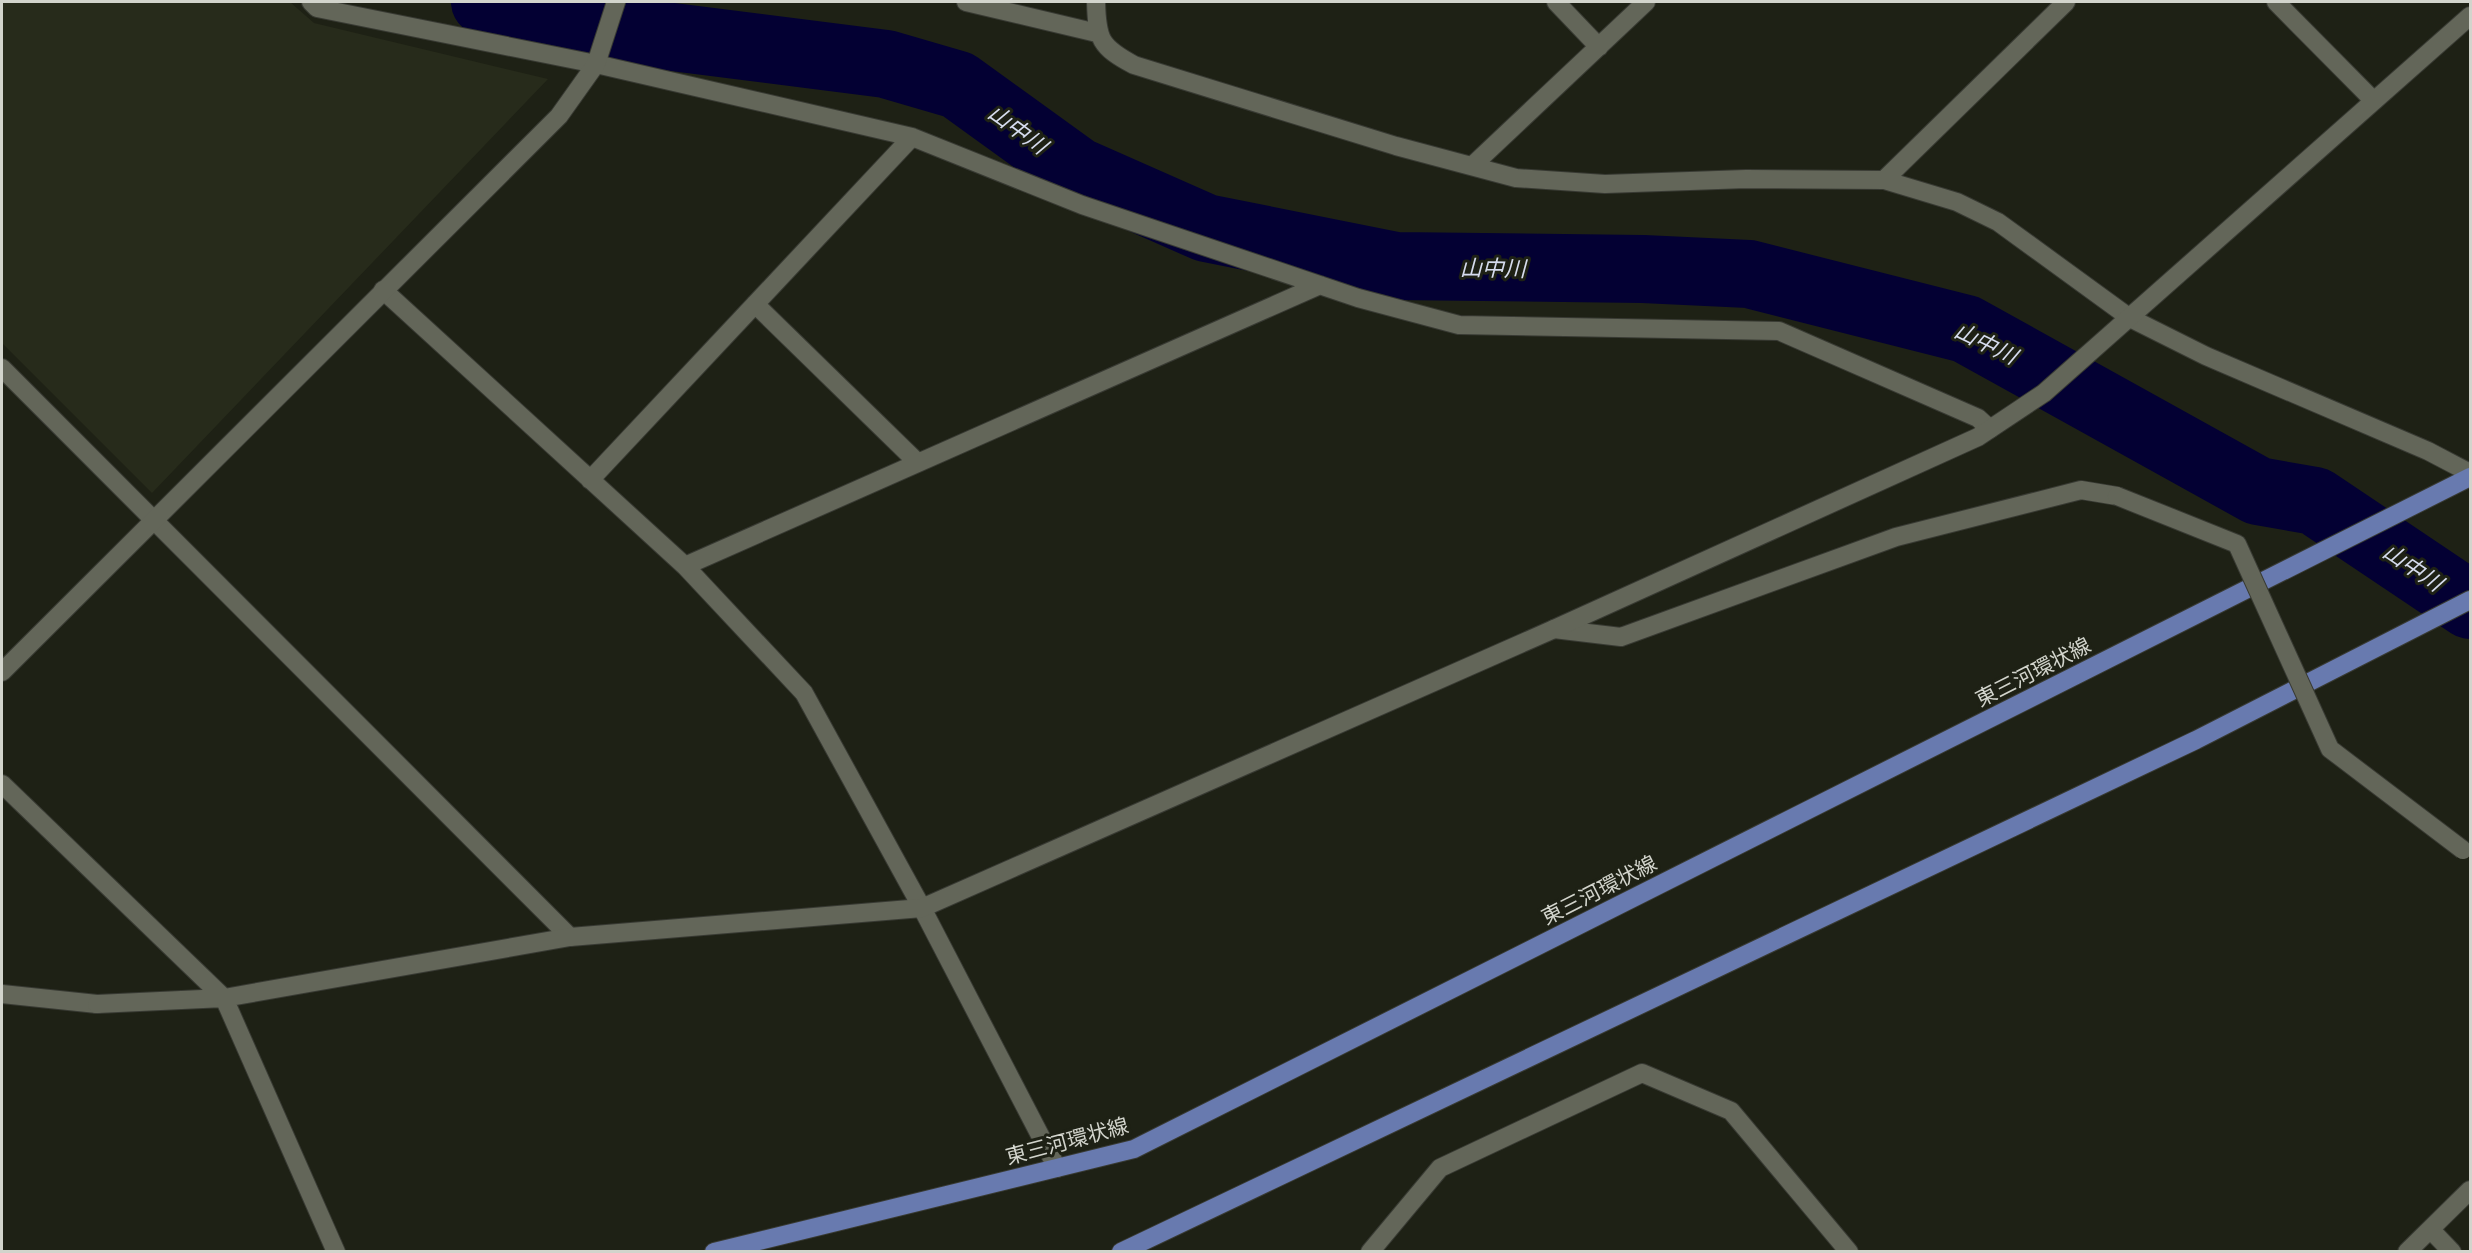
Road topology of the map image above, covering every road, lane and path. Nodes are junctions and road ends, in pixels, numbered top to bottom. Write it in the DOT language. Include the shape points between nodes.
graph roads {
  1 [pos="311,2"];
  2 [pos="616,2"];
  3 [pos="966,2"];
  4 [pos="1096,2"];
  5 [pos="1556,2"];
  6 [pos="1646,2"];
  7 [pos="2066,2"];
  8 [pos="2276,2"];
  9 [pos="2470,16"];
  10 [pos="1097,33"];
  11 [pos="1599,46"];
  12 [pos="598,56"];
  13 [pos="2373,100"];
  14 [pos="912,137"];
  15 [pos="1472,166"];
  16 [pos="1884,180"];
  17 [pos="1320,285"];
  18 [pos="383,290"];
  19 [pos="755,304"];
  20 [pos="2130,318"];
  21 [pos="2,368"];
  22 [pos="1990,429"];
  23 [pos="918,463"];
  24 [pos="2470,475"];
  25 [pos="590,480"];
  26 [pos="153,520"];
  27 [pos="685,566"];
  28 [pos="2470,600"];
  29 [pos="1554,629"];
  30 [pos="2,672"];
  31 [pos="2,784"];
  32 [pos="2467,854"];
  33 [pos="922,908"];
  34 [pos="570,937"];
  35 [pos="2,994"];
  36 [pos="224,998"];
  37 [pos="1057,1168"];
  38 [pos="2470,1190"];
  39 [pos="2431,1230"];
  40 [pos="336,1251"];
  41 [pos="714,1251"];
  42 [pos="1121,1251"];
  43 [pos="1370,1251"];
  44 [pos="1849,1251"];
  45 [pos="2407,1251"];
  46 [pos="2452,1251"];
  1 -- 12 [label="street" via="317,8"];
  2 -- 12 [label="street"];
  3 -- 10 [label="street"];
  4 -- 10 [label="street"];
  5 -- 11 [label="street"];
  6 -- 11 [label="street"];
  7 -- 16 [label="street"];
  8 -- 13 [label="street"];
  9 -- 13 [label="street"];
  10 -- 15 [label="street" via="1110,53 1134,65"];
  11 -- 15 [label="street"];
  12 -- 14 [label="street"];
  12 -- 18 [label="street" via="559,116"];
  13 -- 20 [label="street"];
  14 -- 17 [label="street" via="1082,206"];
  14 -- 19 [label="street"];
  15 -- 16 [label="street" via="1516,178 1605,184 1746,178"];
  16 -- 20 [label="street" via="1957,202 1998,222"];
  17 -- 22 [label="street" via="1459,325 1779,331 1978,418"];
  17 -- 23 [label="street"];
  18 -- 25 [label="street"];
  18 -- 26 [label="street"];
  19 -- 23 [label="street"];
  19 -- 25 [label="street"];
  20 -- 22 [label="street" via="2044,393"];
  20 -- 24 [label="street" via="2206,356 2428,451"];
  21 -- 26 [label="street"];
  22 -- 29 [label="street"];
  23 -- 27 [label="street"];
  24 -- 37 [label="main road, 東三河環状線" via="1134,1149"];
  25 -- 27 [label="street"];
  26 -- 30 [label="street"];
  26 -- 34 [label="street"];
  27 -- 33 [label="street" via="804,693"];
  28 -- 42 [label="main road" via="2196,740"];
  29 -- 32 [label="street, bridge" via="1621,637 1896,537 2081,490 2117,496 2236,544 2330,750"];
  29 -- 33 [label="street"];
  31 -- 36 [label="street"];
  33 -- 34 [label="street"];
  33 -- 37 [label="street"];
  34 -- 36 [label="street"];
  35 -- 36 [label="street" via="97,1004"];
  36 -- 40 [label="street"];
  37 -- 41 [label="main road, 東三河環状線"];
  38 -- 39 [label="street"];
  39 -- 45 [label="street"];
  39 -- 46 [label="street"];
  43 -- 44 [label="street" via="1440,1168 1642,1073 1731,1112"];
}
